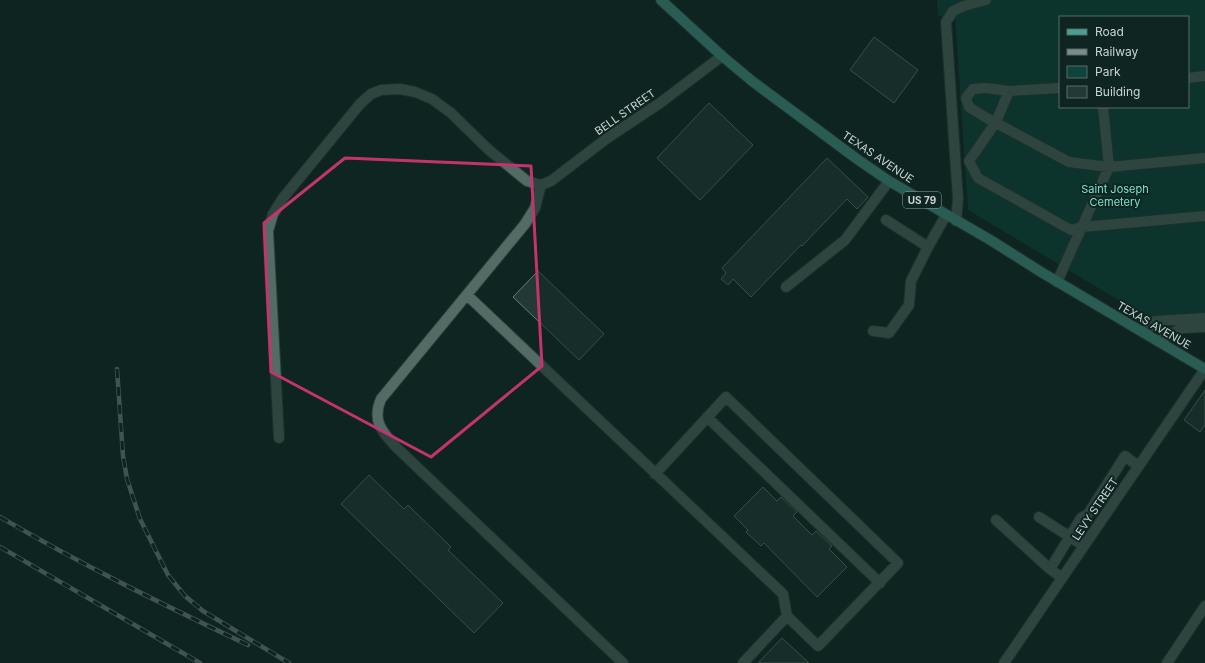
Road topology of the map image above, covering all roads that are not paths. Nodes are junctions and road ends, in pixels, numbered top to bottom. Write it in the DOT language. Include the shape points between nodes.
graph roads {
  1 [pos="661,0"];
  2 [pos="986,0"];
  3 [pos="722,56"];
  4 [pos="1205,76"];
  5 [pos="1189,78"];
  6 [pos="1059,88"];
  7 [pos="1009,91"];
  8 [pos="1103,108"];
  9 [pos="996,122"];
  10 [pos="1205,158"];
  11 [pos="1109,166"];
  12 [pos="889,181"];
  13 [pos="542,186"];
  14 [pos="946,215"];
  15 [pos="1205,216"];
  16 [pos="886,220"];
  17 [pos="956,220"];
  18 [pos="1082,227"];
  19 [pos="928,247"];
  20 [pos="1057,282"];
  21 [pos="786,287"];
  22 [pos="467,295"];
  23 [pos="1205,318"];
  24 [pos="1205,327"];
  25 [pos="873,331"];
  26 [pos="1144,333"];
  27 [pos="1158,341"];
  28 [pos="1205,369"];
  29 [pos="707,418"];
  30 [pos="279,438"];
  31 [pos="1138,466"];
  32 [pos="655,474"];
  33 [pos="1039,518"];
  34 [pos="996,520"];
  35 [pos="1068,537"];
  36 [pos="1084,546"];
  37 [pos="1050,569"];
  38 [pos="1062,578"];
  39 [pos="880,583"];
  40 [pos="1205,606"];
  41 [pos="787,616"];
  42 [pos="623,663"];
  43 [pos="743,663"];
  44 [pos="1004,663"];
  45 [pos="1167,663"];
  1 -- 3 [label="main road, TEXAS AVENUE / US 79"];
  2 -- 17 [label="street" via="953,11 946,22 958,199"];
  3 -- 12 [label="main road, TEXAS AVENUE / US 79" via="752,81"];
  3 -- 13 [label="street, BELL STREET"];
  4 -- 5 [label="street"];
  6 -- 7 [label="street"];
  7 -- 9 [label="street"];
  7 -- 9 [label="street" via="973,89 966,98 970,106"];
  8 -- 11 [label="street"];
  9 -- 11 [label="street" via="1069,162"];
  9 -- 18 [label="street" via="970,161 978,178 1071,230"];
  10 -- 11 [label="street"];
  11 -- 18 [label="street"];
  12 -- 14 [label="main road, TEXAS AVENUE / US 79"];
  12 -- 21 [label="street" via="845,240"];
  13 -- 22 [label="street" via="535,208 525,224"];
  13 -- 30 [label="street" via="527,181 432,99 400,89 381,90 371,94 360,104 283,198 273,214 268,231"];
  14 -- 17 [label="main road, TEXAS AVENUE / US 79"];
  14 -- 19 [label="street"];
  15 -- 18 [label="street"];
  16 -- 19 [label="street"];
  17 -- 20 [label="main road, TEXAS AVENUE / US 79"];
  18 -- 20 [label="street"];
  19 -- 25 [label="street" via="911,281 909,305 889,333"];
  20 -- 26 [label="main road, TEXAS AVENUE / US 79"];
  22 -- 32 [label="street"];
  22 -- 42 [label="street" via="381,399 377,418 379,426 396,447"];
  23 -- 26 [label="street" via="1155,321"];
  24 -- 27 [label="street" via="1182,328"];
  26 -- 27 [label="main road, TEXAS AVENUE / US 79"];
  27 -- 28 [label="main road, TEXAS AVENUE / US 79"];
  28 -- 31 [label="street, LEVY STREET"];
  29 -- 32 [label="street"];
  29 -- 39 [label="street"];
  29 -- 39 [label="street" via="726,397 898,563"];
  31 -- 35 [label="street" via="1124,456 1088,514 1081,518"];
  31 -- 36 [label="street, LEVY STREET"];
  32 -- 41 [label="street" via="783,594"];
  33 -- 35 [label="street"];
  34 -- 37 [label="street"];
  35 -- 36 [label="street"];
  35 -- 37 [label="street"];
  36 -- 38 [label="street, LEVY STREET"];
  37 -- 38 [label="street"];
  38 -- 44 [label="street, LEVY STREET"];
  39 -- 41 [label="street" via="818,646"];
  40 -- 45 [label="street"];
  41 -- 43 [label="street"];
}
